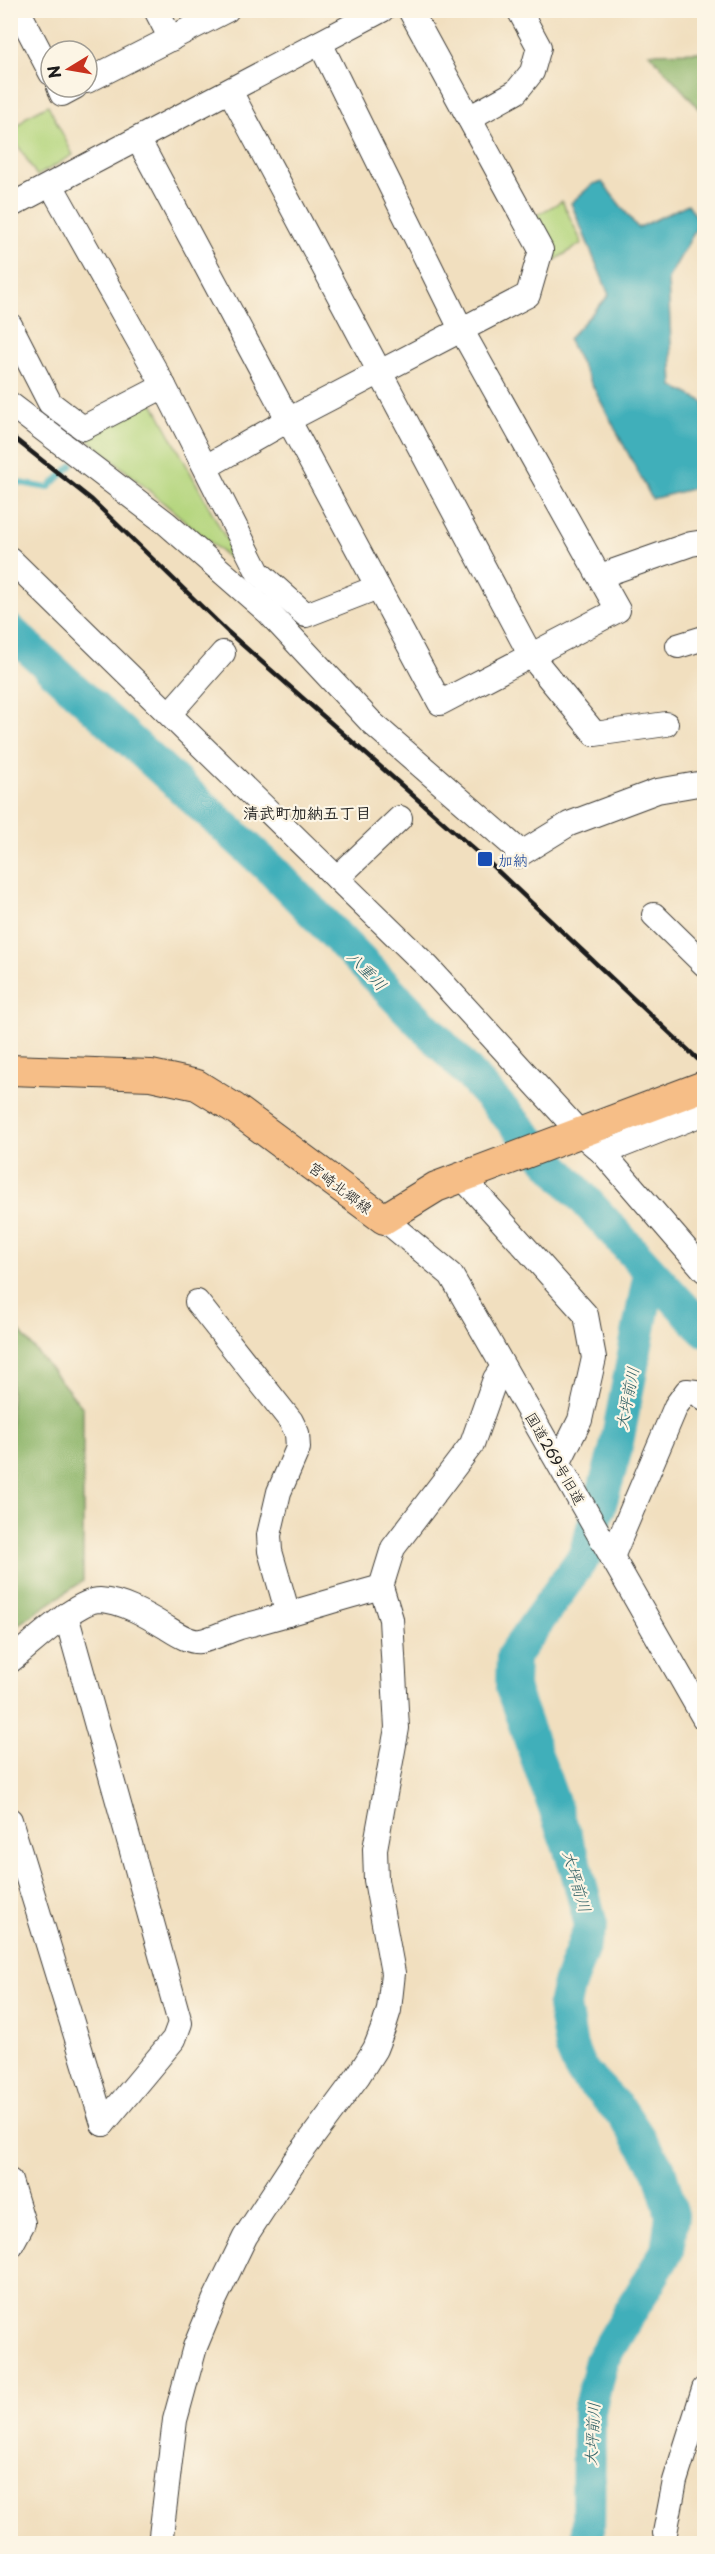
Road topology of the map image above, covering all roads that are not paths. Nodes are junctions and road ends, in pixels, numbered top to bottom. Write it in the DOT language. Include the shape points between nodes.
graph roads {
  1 [pos="18,10"];
  2 [pos="156,10"];
  3 [pos="227,10"];
  4 [pos="382,10"];
  5 [pos="410,10"];
  6 [pos="519,10"];
  7 [pos="171,39"];
  8 [pos="320,43"];
  9 [pos="39,50"];
  10 [pos="99,75"];
  11 [pos="230,91"];
  12 [pos="469,118"];
  13 [pos="138,139"];
  14 [pos="51,185"];
  15 [pos="10,206"];
  16 [pos="10,325"];
  17 [pos="462,332"];
  18 [pos="381,372"];
  19 [pos="164,386"];
  20 [pos="10,404"];
  21 [pos="288,420"];
  22 [pos="206,467"];
  23 [pos="705,542"];
  24 [pos="10,559"];
  25 [pos="600,576"];
  26 [pos="378,587"];
  27 [pos="705,638"];
  28 [pos="678,646"];
  29 [pos="223,653"];
  30 [pos="531,656"];
  31 [pos="170,713"];
  32 [pos="666,723"];
  33 [pos="705,783"];
  34 [pos="400,818"];
  35 [pos="336,878"];
  36 [pos="654,915"];
  37 [pos="705,964"];
  38 [pos="10,1070"];
  39 [pos="705,1086"];
  40 [pos="705,1113"];
  41 [pos="585,1141"];
  42 [pos="470,1174"];
  43 [pos="384,1219"];
  44 [pos="705,1270"];
  45 [pos="197,1302"];
  46 [pos="503,1367"];
  47 [pos="705,1399"];
  48 [pos="559,1462"];
  49 [pos="608,1550"];
  50 [pos="381,1587"];
  51 [pos="288,1614"];
  52 [pos="66,1615"];
  53 [pos="10,1661"];
  54 [pos="705,1718"];
  55 [pos="10,1820"];
  56 [pos="10,2181"];
  57 [pos="10,2247"];
  58 [pos="705,2389"];
  59 [pos="665,2533"];
  60 [pos="160,2544"];
  1 -- 9 [label="street"];
  2 -- 7 [label="street"];
  3 -- 7 [label="street"];
  4 -- 8 [label="street"];
  5 -- 12 [label="street"];
  6 -- 12 [label="street" via="539,47 532,72 516,92"];
  7 -- 10 [label="street"];
  8 -- 11 [label="street"];
  8 -- 17 [label="street"];
  11 -- 13 [label="street"];
  11 -- 18 [label="street"];
  12 -- 17 [label="street" via="541,250 528,295"];
  13 -- 14 [label="street"];
  13 -- 21 [label="street"];
  14 -- 15 [label="street"];
  14 -- 19 [label="street"];
  16 -- 19 [label="street" via="50,403 83,428"];
  17 -- 18 [label="street"];
  17 -- 25 [label="street"];
  18 -- 21 [label="street"];
  18 -- 30 [label="street"];
  19 -- 22 [label="street"];
  20 -- 33 [label="street" via="166,523 269,614 372,723 518,849 517,856 569,824 657,791"];
  21 -- 22 [label="street"];
  21 -- 26 [label="street"];
  22 -- 26 [label="street" via="258,572 306,615"];
  23 -- 25 [label="street"];
  24 -- 31 [label="street"];
  25 -- 30 [label="street" via="618,610"];
  26 -- 30 [label="street" via="440,703"];
  27 -- 28 [label="street"];
  29 -- 31 [label="street"];
  30 -- 32 [label="street" via="595,734"];
  31 -- 35 [label="street"];
  34 -- 35 [label="street"];
  35 -- 41 [label="street" via="428,967"];
  36 -- 37 [label="street"];
  38 -- 43 [label="main road, 宮崎北郷線" via="151,1075 197,1085"];
  39 -- 41 [label="main road, 宮崎北郷線"];
  40 -- 41 [label="street"];
  41 -- 42 [label="main road, 宮崎北郷線"];
  41 -- 44 [label="street"];
  42 -- 43 [label="main road, 宮崎北郷線" via="436,1187"];
  42 -- 48 [label="street" via="586,1315 594,1358 580,1420"];
  43 -- 46 [label="street, 国道269号旧道" via="451,1275"];
  45 -- 51 [label="street" via="297,1433 298,1448 279,1492 269,1535"];
  46 -- 48 [label="street, 国道269号旧道"];
  46 -- 50 [label="street" via="471,1444 393,1548"];
  47 -- 49 [label="street" via="687,1391 676,1406"];
  48 -- 49 [label="street, 国道269号旧道"];
  49 -- 54 [label="street, 国道269号旧道"];
  50 -- 51 [label="street"];
  50 -- 60 [label="street" via="391,1619 397,1728 375,1849 376,1880 393,1973 389,2010 375,2049 245,2237 214,2301 195,2347 175,2420"];
  51 -- 52 [label="street" via="199,1641 127,1608 99,1600"];
  52 -- 53 [label="street"];
  52 -- 55 [label="street" via="180,2024 174,2039 103,2124"];
  56 -- 57 [label="street" via="22,2223"];
  58 -- 59 [label="street" via="675,2481"];
}
